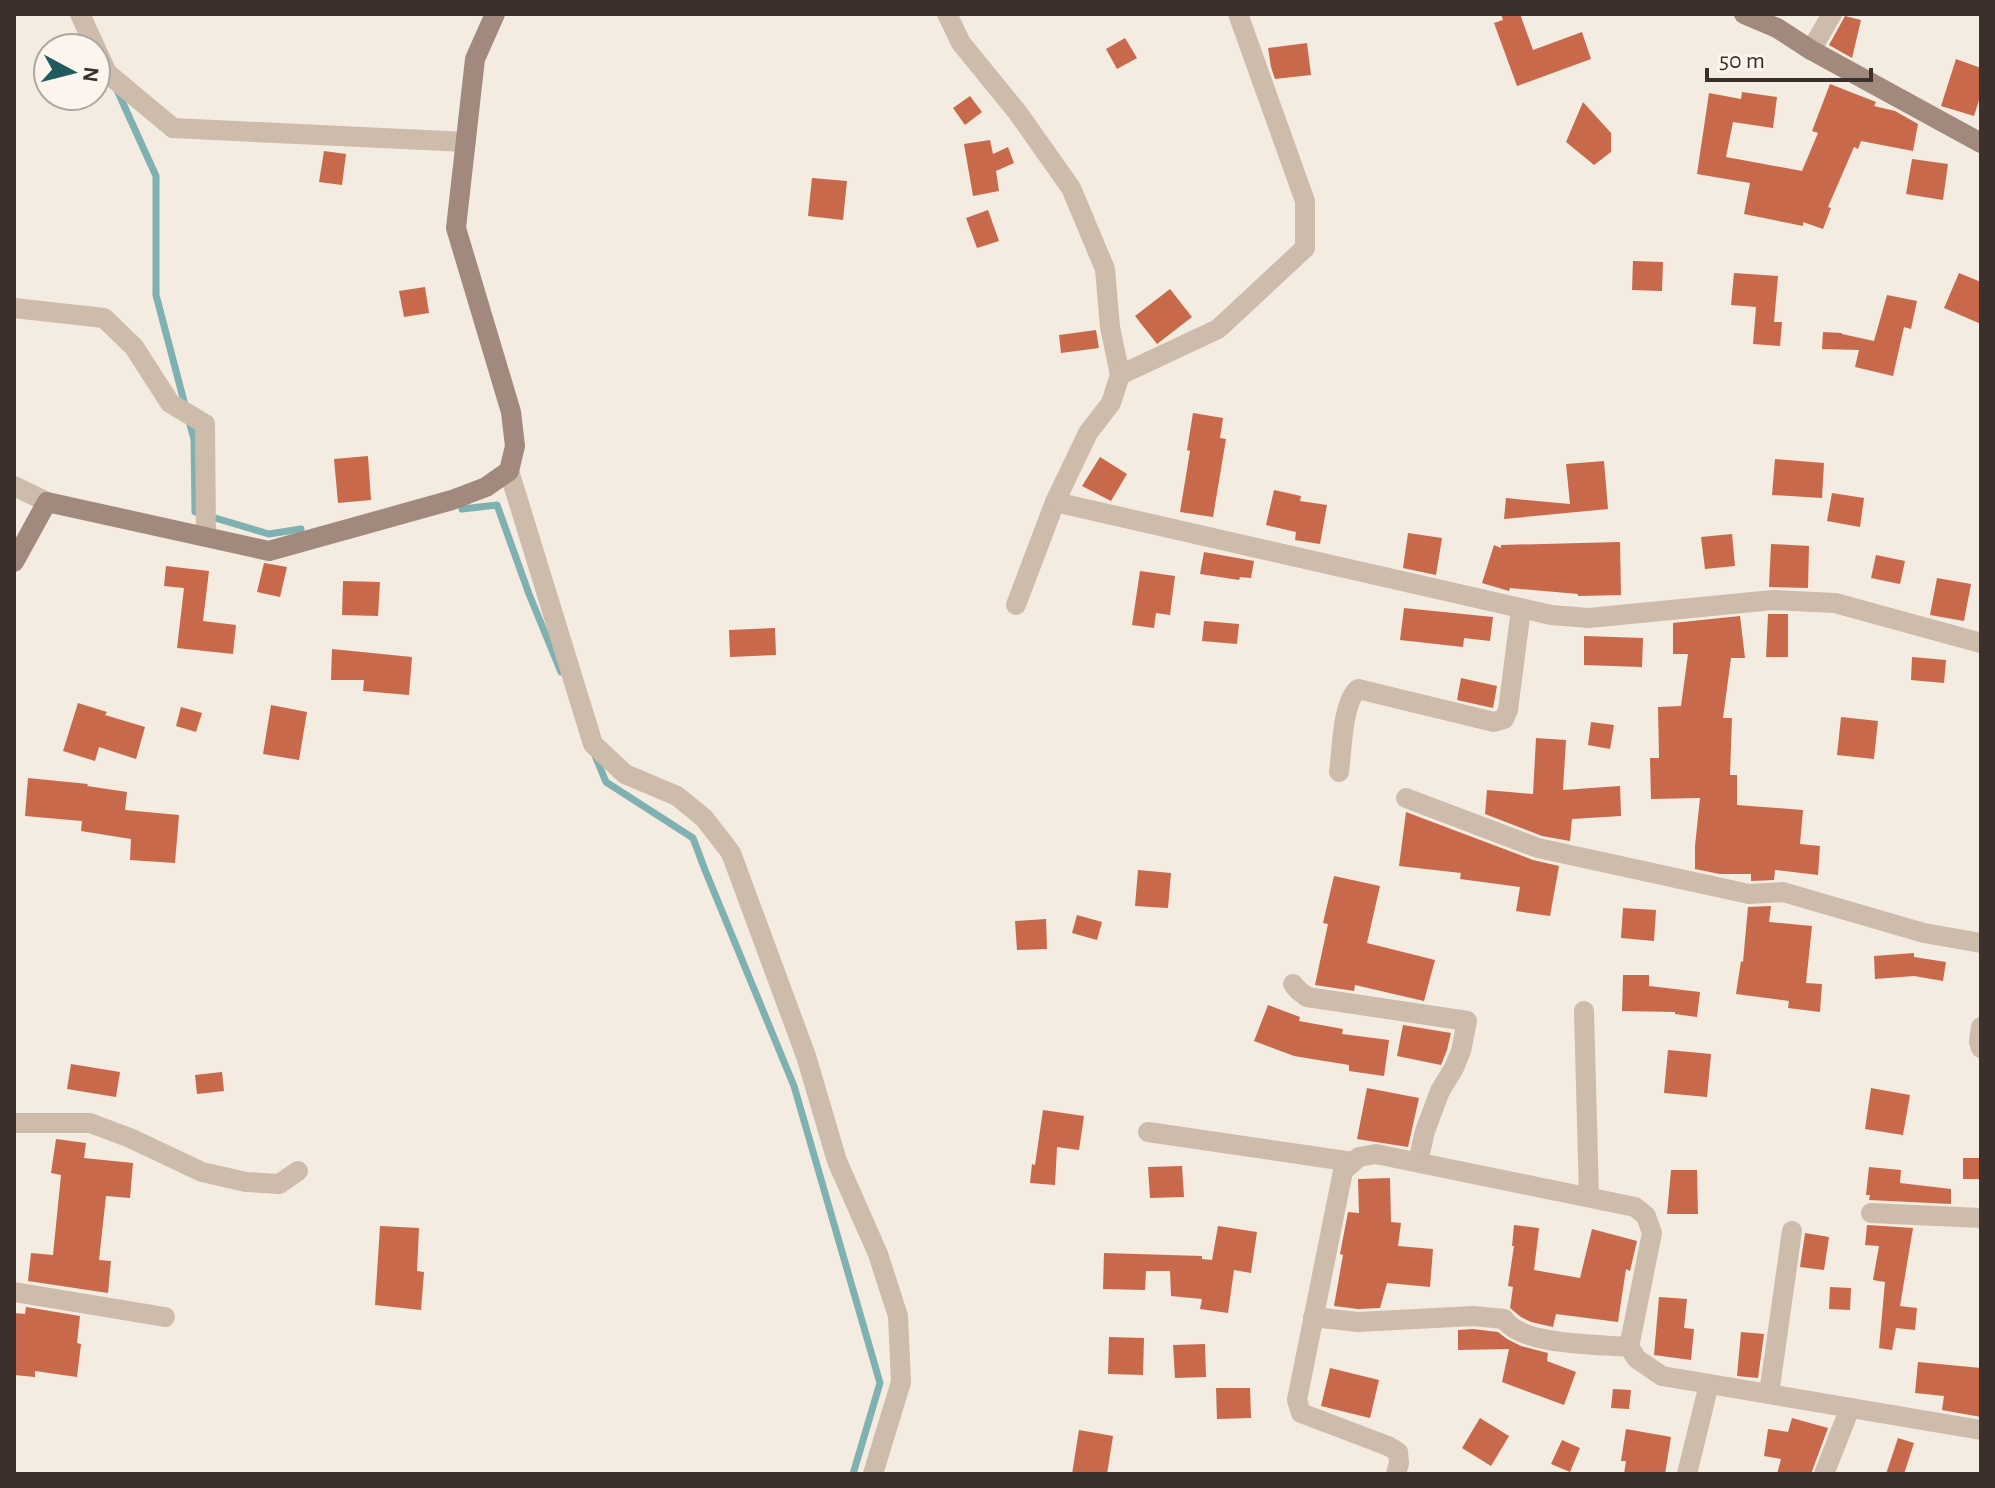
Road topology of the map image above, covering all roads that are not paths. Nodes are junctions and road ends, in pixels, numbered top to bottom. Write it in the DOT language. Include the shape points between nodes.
graph roads {
  1 [pos="80,14"];
  2 [pos="495,14"];
  3 [pos="947,14"];
  4 [pos="1238,14"];
  5 [pos="1744,14"];
  6 [pos="1832,14"];
  7 [pos="1811,50"];
  8 [pos="466,142"];
  9 [pos="1981,143"];
  10 [pos="14,308"];
  11 [pos="1120,375"];
  12 [pos="509,471"];
  13 [pos="14,486"];
  14 [pos="47,502"];
  15 [pos="1055,502"];
  16 [pos="206,537"];
  17 [pos="14,562"];
  18 [pos="1016,605"];
  19 [pos="1521,609"];
  20 [pos="1981,643"];
  21 [pos="1339,772"];
  22 [pos="1406,798"];
  23 [pos="1981,943"];
  24 [pos="1293,984"];
  25 [pos="1584,1011"];
  26 [pos="1981,1027"];
  27 [pos="1981,1048"];
  28 [pos="14,1123"];
  29 [pos="1148,1132"];
  30 [pos="1353,1162"];
  31 [pos="1418,1162"];
  32 [pos="298,1171"];
  33 [pos="1589,1197"];
  34 [pos="1871,1213"];
  35 [pos="1981,1218"];
  36 [pos="1792,1231"];
  37 [pos="14,1292"];
  38 [pos="165,1317"];
  39 [pos="1313,1317"];
  40 [pos="1629,1347"];
  41 [pos="1709,1384"];
  42 [pos="1769,1394"];
  43 [pos="1850,1408"];
  44 [pos="1981,1430"];
  45 [pos="873,1474"];
  46 [pos="1396,1474"];
  47 [pos="1687,1474"];
  48 [pos="1824,1474"];
  1 -- 8 [label="street" via="107,73 173,128"];
  2 -- 8 [label="street" via="475,59"];
  3 -- 11 [label="street" via="961,43 1071,188 1105,269"];
  4 -- 11 [label="street" via="1305,201 1305,248 1218,329"];
  5 -- 7 [label="street"];
  6 -- 7 [label="street"];
  7 -- 9 [label="street"];
  8 -- 12 [label="street" via="456,228 511,412 515,446"];
  10 -- 16 [label="street" via="104,318 134,347 170,403 205,424"];
  11 -- 15 [label="street" via="1111,403 1088,433"];
  12 -- 16 [label="street" via="452,500 269,551"];
  12 -- 45 [label="street" via="593,744 625,774 677,796 704,818 731,853 806,1056 837,1161 878,1254 898,1316 901,1382"];
  13 -- 14 [label="street"];
  14 -- 16 [label="street"];
  14 -- 17 [label="street"];
  15 -- 18 [label="street"];
  15 -- 19 [label="street"];
  19 -- 20 [label="street" via="1589,618 1773,600 1835,603"];
  19 -- 21 [label="street" via="1504,719 1494,722 1358,689 1347,713"];
  22 -- 23 [label="street" via="1538,848 1749,894 1783,892 1924,933"];
  24 -- 31 [label="street" via="1307,997 1467,1021 1461,1051 1440,1091"];
  25 -- 33 [label="street"];
  26 -- 27 [label="street"];
  28 -- 32 [label="street" via="90,1123 202,1172 246,1182 279,1184"];
  29 -- 30 [label="street"];
  30 -- 31 [label="street" via="1376,1154"];
  30 -- 39 [label="street" via="1338,1186"];
  31 -- 33 [label="street"];
  33 -- 40 [label="street" via="1635,1207 1646,1216 1652,1233"];
  34 -- 35 [label="street"];
  36 -- 42 [label="street"];
  37 -- 38 [label="street"];
  39 -- 40 [label="street" via="1358,1322 1473,1316 1504,1319 1509,1328 1543,1340"];
  39 -- 46 [label="street" via="1297,1400 1301,1413 1398,1452"];
  40 -- 41 [label="street" via="1662,1376"];
  41 -- 42 [label="street"];
  41 -- 47 [label="street"];
  42 -- 43 [label="street"];
  43 -- 44 [label="street"];
  43 -- 48 [label="street"];
}
